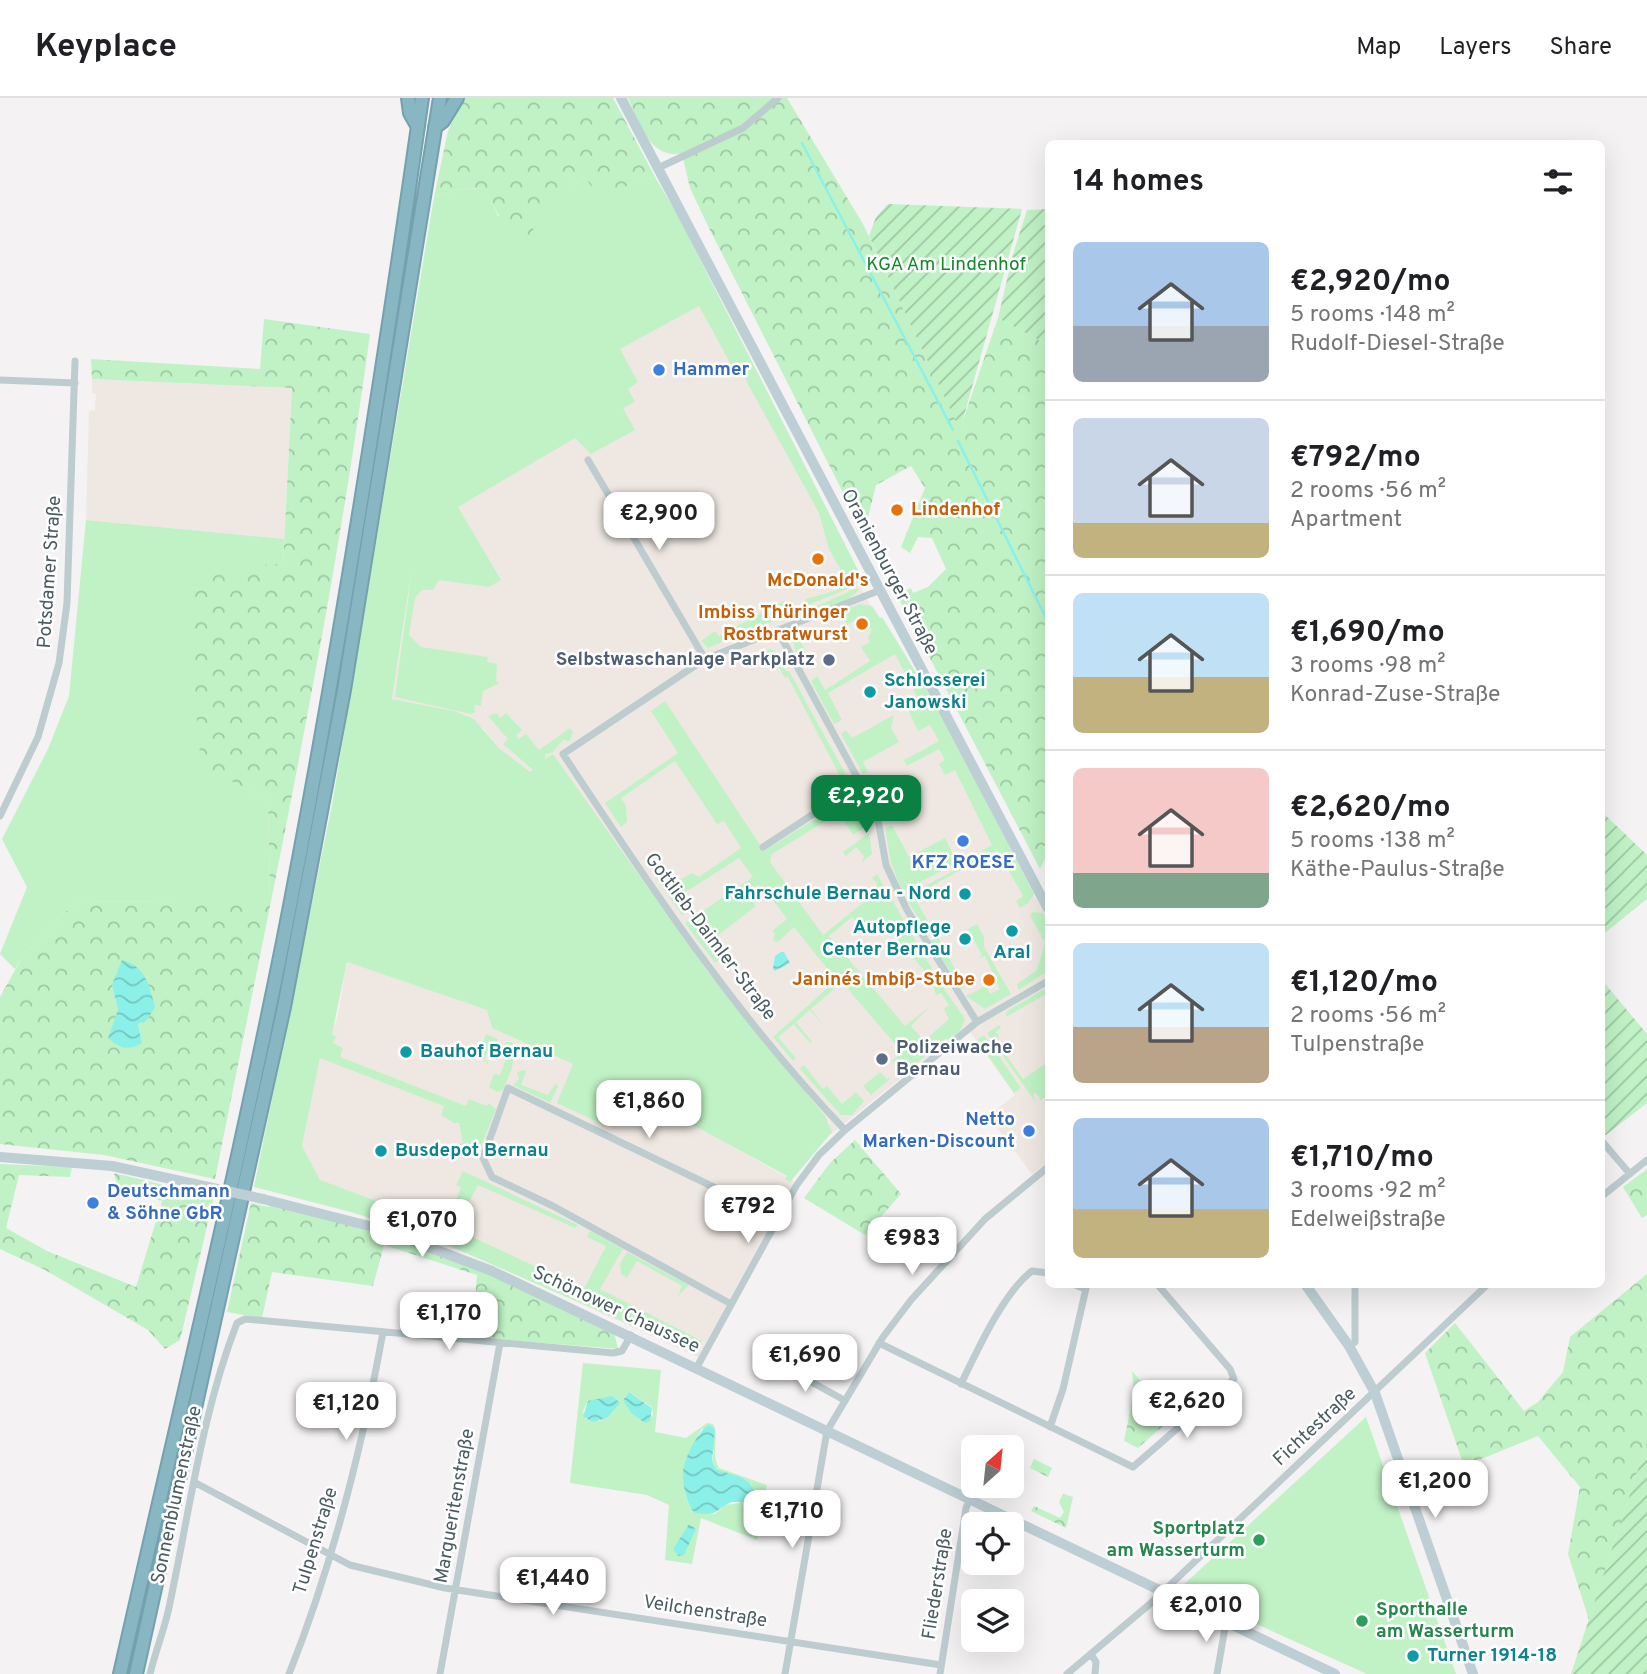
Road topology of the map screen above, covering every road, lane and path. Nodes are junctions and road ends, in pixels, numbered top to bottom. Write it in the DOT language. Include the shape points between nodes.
graph roads {
  1 [pos="408,98"];
  2 [pos="422,98"];
  3 [pos="440,98"];
  4 [pos="457,98"];
  5 [pos="621,98"];
  6 [pos="778,98"];
  7 [pos="418,127"];
  8 [pos="435,127"];
  9 [pos="658,168"];
  10 [pos="75,361"];
  11 [pos="0,380"];
  12 [pos="75,383"];
  13 [pos="588,460"];
  14 [pos="878,591"];
  15 [pos="779,633"];
  16 [pos="705,659"];
  17 [pos="864,790"];
  18 [pos="0,816"];
  19 [pos="763,847"];
  20 [pos="1045,903"];
  21 [pos="1045,983"];
  22 [pos="977,1022"];
  23 [pos="845,1130"];
  24 [pos="1605,1145"];
  25 [pos="0,1157"];
  26 [pos="1647,1160"];
  27 [pos="1045,1169"];
  28 [pos="1630,1174"];
  29 [pos="1605,1194"];
  30 [pos="778,1218"];
  31 [pos="1045,1272"];
  32 [pos="1086,1288"];
  33 [pos="1160,1288"];
  34 [pos="1308,1288"];
  35 [pos="1354,1288"];
  36 [pos="1483,1288"];
  37 [pos="731,1304"];
  38 [pos="383,1332"];
  39 [pos="631,1335"];
  40 [pos="500,1343"];
  41 [pos="879,1343"];
  42 [pos="1349,1346"];
  43 [pos="779,1364"];
  44 [pos="697,1367"];
  45 [pos="961,1384"];
  46 [pos="1375,1393"];
  47 [pos="844,1400"];
  48 [pos="1050,1427"];
  49 [pos="827,1431"];
  50 [pos="194,1482"];
  51 [pos="970,1499"];
  52 [pos="331,1556"];
  53 [pos="456,1588"];
  54 [pos="1162,1591"];
  55 [pos="1226,1622"];
  56 [pos="791,1641"];
  57 [pos="1091,1654"];
  58 [pos="941,1665"];
  59 [pos="120,1674"];
  60 [pos="136,1674"];
  61 [pos="150,1674"];
  62 [pos="289,1674"];
  63 [pos="440,1674"];
  64 [pos="785,1674"];
  65 [pos="940,1674"];
  66 [pos="1068,1674"];
  67 [pos="1095,1674"];
  68 [pos="1217,1674"];
  69 [pos="1335,1674"];
  70 [pos="1473,1674"];
  1 -- 7 [label="highway"];
  2 -- 7 [label="highway"];
  3 -- 8 [label="highway"];
  4 -- 8 [label="highway"];
  5 -- 9 [label="main road, Oranienburger Straße"];
  6 -- 9 [label="street" via="743,128"];
  7 -- 59 [label="highway" via="347,586 283,943"];
  8 -- 60 [label="highway" via="344,690 284,1007"];
  9 -- 14 [label="main road, Oranienburger Straße"];
  10 -- 12 [label="street, Potsdamer Straße"];
  11 -- 12 [label="street"];
  12 -- 18 [label="street, Potsdamer Straße" via="68,603 59,663 38,737"];
  13 -- 16 [label="street"];
  14 -- 15 [label="street"];
  14 -- 20 [label="main road, Oranienburger Straße"];
  15 -- 16 [label="street"];
  15 -- 17 [label="street"];
  16 -- 23 [label="street, Gottlieb-Daimler-Straße" via="563,754 717,978"];
  17 -- 19 [label="street" via="816,813"];
  17 -- 22 [label="street" via="877,814 888,872"];
  21 -- 22 [label="street"];
  22 -- 23 [label="street"];
  23 -- 30 [label="street" via="810,1166"];
  24 -- 28 [label="street"];
  25 -- 39 [label="main road, Schönower Chaussee, bridge" via="112,1166 351,1220 492,1271"];
  26 -- 28 [label="street"];
  27 -- 41 [label="street" via="963,1241"];
  28 -- 29 [label="street"];
  30 -- 37 [label="street"];
  30 -- 37 [label="street" via="508,1088 485,1147 484,1167 492,1177"];
  31 -- 45 [label="street" via="1035,1270 1022,1281"];
  32 -- 48 [label="street"];
  33 -- 48 [label="street" via="1235,1375 1234,1380 1133,1467"];
  34 -- 42 [label="main road"];
  35 -- 42 [label="street" via="1356,1335"];
  36 -- 46 [label="street, Fichtestraße"];
  37 -- 44 [label="street"];
  38 -- 40 [label="street"];
  38 -- 50 [label="street, Sonnenblumenstraße" via="245,1319 237,1323"];
  38 -- 52 [label="street, Tulpenstraße"];
  39 -- 40 [label="street" via="622,1352 613,1353"];
  39 -- 44 [label="main road, Schönower Chaussee"];
  40 -- 53 [label="street, Margueritenstraße"];
  41 -- 45 [label="street"];
  41 -- 47 [label="street"];
  42 -- 46 [label="main road"];
  43 -- 47 [label="street"];
  44 -- 49 [label="main road, Schönower Chaussee"];
  45 -- 48 [label="street"];
  46 -- 54 [label="street, Fichtestraße"];
  46 -- 70 [label="main road"];
  47 -- 49 [label="street"];
  49 -- 51 [label="main road, Schönower Chaussee"];
  49 -- 56 [label="street"];
  50 -- 52 [label="street, Veilchenstraße"];
  50 -- 61 [label="street, Sonnenblumenstraße"];
  51 -- 54 [label="main road, Schönower Chaussee"];
  51 -- 58 [label="street, Fliederstraße"];
  52 -- 53 [label="street, Veilchenstraße" via="385,1575"];
  52 -- 62 [label="street, Tulpenstraße"];
  53 -- 56 [label="street, Veilchenstraße"];
  53 -- 63 [label="street, Margueritenstraße"];
  54 -- 55 [label="main road, Schönower Chaussee"];
  54 -- 57 [label="street, Fichtestraße"];
  55 -- 68 [label="street"];
  55 -- 69 [label="main road, Schönower Chaussee"];
  56 -- 58 [label="street, Veilchenstraße"];
  56 -- 64 [label="street"];
  57 -- 66 [label="street, Fichtestraße"];
  57 -- 67 [label="street"];
  58 -- 65 [label="street, Fliederstraße"];
}
